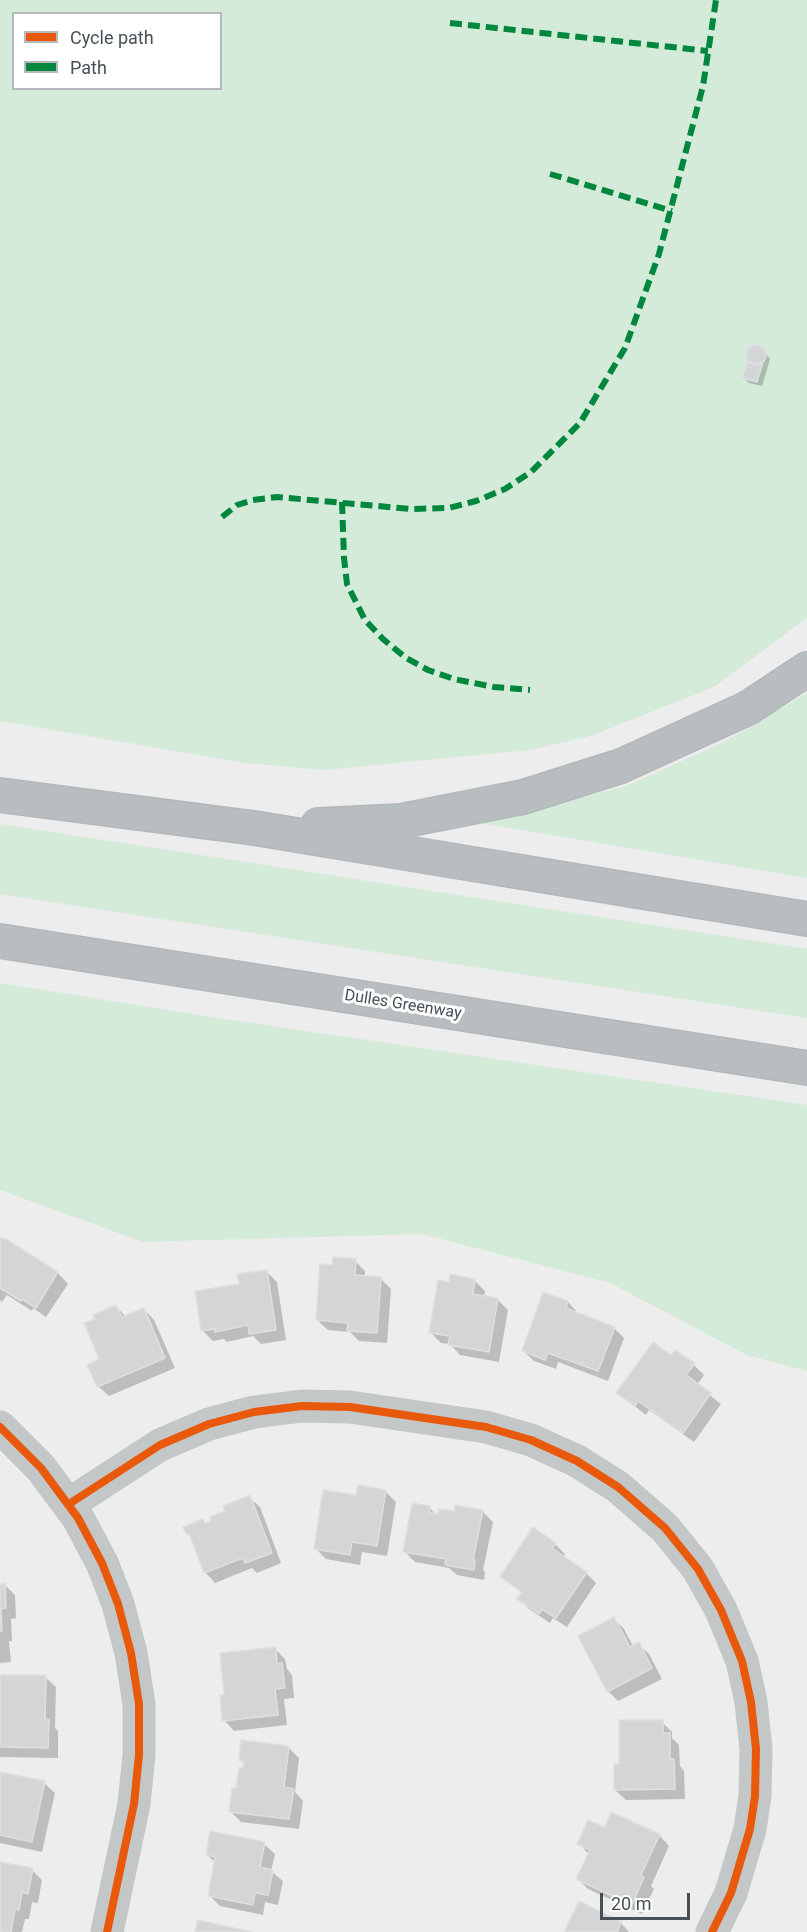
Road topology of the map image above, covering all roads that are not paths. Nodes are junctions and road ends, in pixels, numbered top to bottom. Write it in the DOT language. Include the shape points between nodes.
graph roads {
  1 [pos="807,669"];
  2 [pos="0,795"];
  3 [pos="254,828"];
  4 [pos="807,919"];
  5 [pos="0,942"];
  6 [pos="807,1068"];
  7 [pos="0,1427"];
  8 [pos="69,1504"];
  9 [pos="106,1932"];
  10 [pos="712,1932"];
  1 -- 3 [label="highway" via="748,708 621,766 523,797 401,821"];
  2 -- 3 [label="highway"];
  3 -- 4 [label="highway"];
  5 -- 6 [label="highway, Dulles Greenway"];
  7 -- 8 [label="street" via="41,1468"];
  8 -- 9 [label="street" via="102,1563 118,1604 139,1704 134,1804"];
  8 -- 10 [label="street" via="160,1445 209,1424 254,1412 302,1406 350,1407 486,1427 531,1440 577,1461 618,1487 664,1528 698,1569 742,1660 751,1702 756,1749 750,1828 731,1893"];
}
